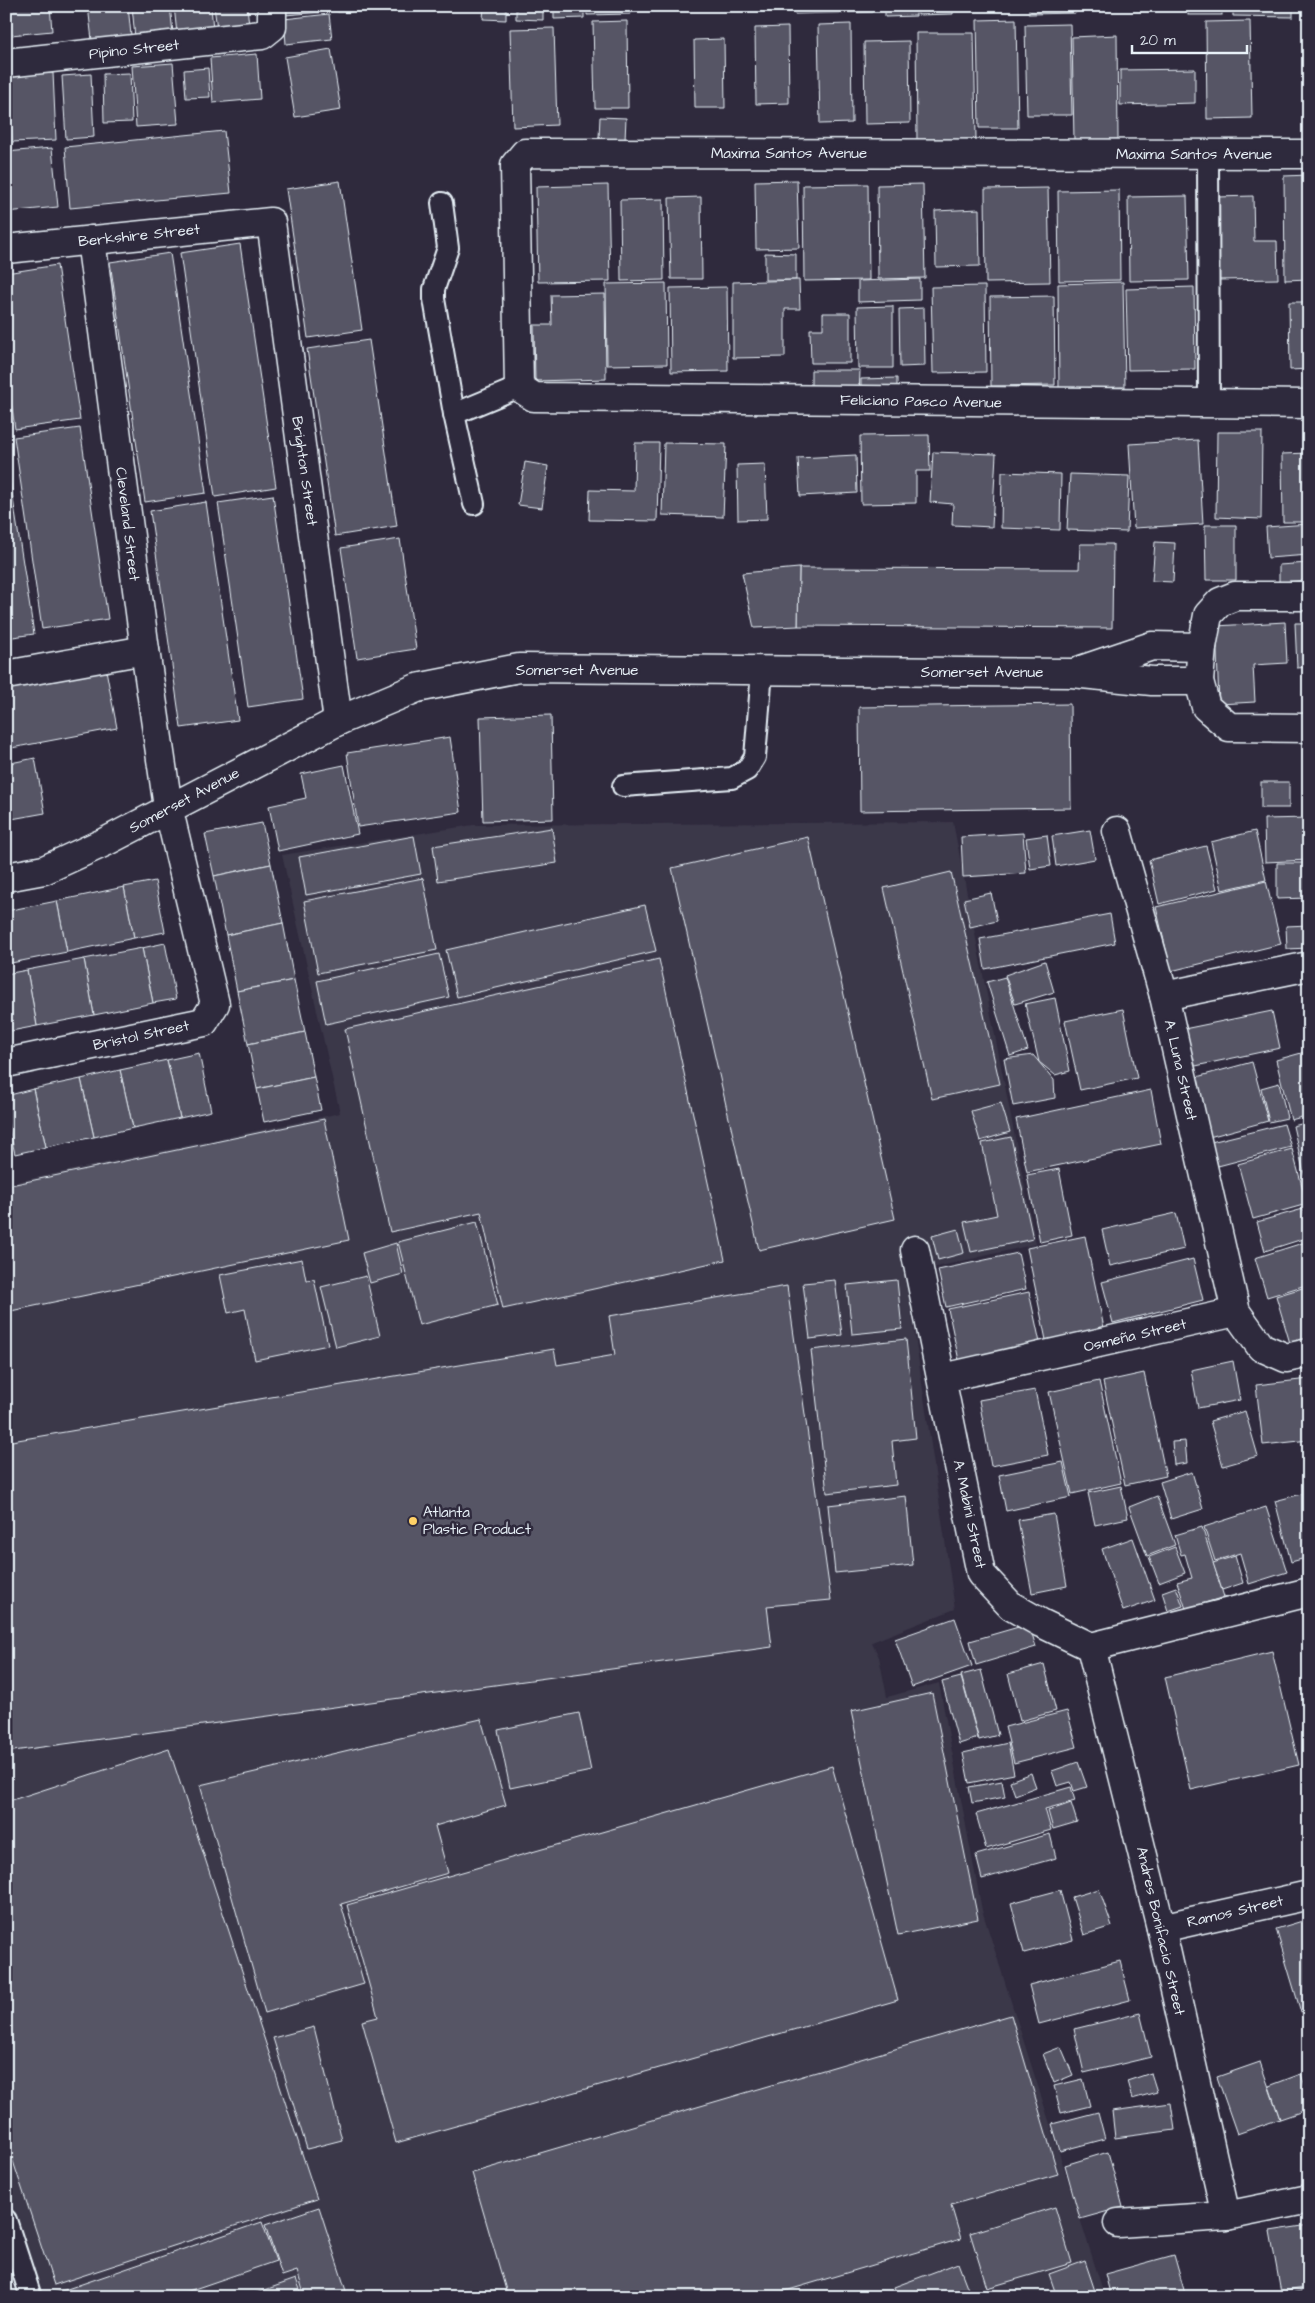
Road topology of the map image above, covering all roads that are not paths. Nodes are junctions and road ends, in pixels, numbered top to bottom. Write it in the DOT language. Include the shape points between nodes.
graph roads {
  1 [pos="272,6"];
  2 [pos="6,63"];
  3 [pos="1208,154"];
  4 [pos="1309,154"];
  5 [pos="442,203"];
  6 [pos="271,222"];
  7 [pos="91,240"];
  8 [pos="6,248"];
  9 [pos="527,392"];
  10 [pos="1209,403"];
  11 [pos="1309,404"];
  12 [pos="454,414"];
  13 [pos="474,504"];
  14 [pos="1309,596"];
  15 [pos="1202,647"];
  16 [pos="144,650"];
  17 [pos="762,670"];
  18 [pos="1072,673"];
  19 [pos="6,675"];
  20 [pos="1199,680"];
  21 [pos="338,721"];
  22 [pos="1309,728"];
  23 [pos="623,786"];
  24 [pos="168,807"];
  25 [pos="1117,831"];
  26 [pos="6,876"];
  27 [pos="1309,966"];
  28 [pos="1164,996"];
  29 [pos="6,1064"];
  30 [pos="915,1250"];
  31 [pos="1236,1312"];
  32 [pos="1309,1353"];
  33 [pos="943,1378"];
  34 [pos="1309,1592"];
  35 [pos="1091,1647"];
  36 [pos="1309,1895"];
  37 [pos="1162,1928"];
  38 [pos="1309,2199"];
  39 [pos="1226,2216"];
  40 [pos="6,2220"];
  41 [pos="1118,2223"];
  42 [pos="31,2297"];
  1 -- 2 [label="street, Pipino Street" via="272,27 262,35"];
  3 -- 4 [label="street, Maxima Santos Avenue"];
  3 -- 9 [label="street, Maxima Santos Avenue" via="525,153 515,165"];
  3 -- 10 [label="lane"];
  5 -- 12 [label="lane" via="448,248 434,294"];
  6 -- 7 [label="street, Berkshire Street"];
  6 -- 21 [label="street, Brighton Street"];
  7 -- 8 [label="street, Berkshire Street"];
  7 -- 16 [label="street, Cleveland Street"];
  9 -- 10 [label="street, Feliciano Pasco Avenue"];
  9 -- 12 [label="lane"];
  10 -- 11 [label="street, Feliciano Pasco Avenue"];
  12 -- 13 [label="lane"];
  14 -- 15 [label="street" via="1235,596 1220,602 1208,615"];
  15 -- 18 [label="street, Somerset Avenue" via="1152,646"];
  15 -- 20 [label="street"];
  16 -- 19 [label="street"];
  16 -- 24 [label="street, Cleveland Street"];
  17 -- 18 [label="street, Somerset Avenue"];
  17 -- 21 [label="street, Somerset Avenue" via="519,668 417,688"];
  17 -- 23 [label="lane" via="755,757 747,770 732,778"];
  18 -- 20 [label="street, Somerset Avenue" via="1152,682"];
  20 -- 22 [label="street" via="1206,707 1229,727"];
  21 -- 24 [label="street, Somerset Avenue"];
  24 -- 26 [label="street, Somerset Avenue" via="105,842 44,870"];
  24 -- 29 [label="street, Bristol Street" via="215,1004 204,1022"];
  25 -- 28 [label="street, A. Luna Street"];
  27 -- 28 [label="street"];
  28 -- 31 [label="street, A. Luna Street"];
  30 -- 33 [label="street, A. Mabini Street"];
  31 -- 32 [label="street" via="1260,1347 1286,1358"];
  31 -- 33 [label="street, Osmeña Street"];
  33 -- 35 [label="street, A. Mabini Street" via="981,1574 1011,1606"];
  34 -- 35 [label="street"];
  35 -- 37 [label="street, Andres Bonifacio Street"];
  36 -- 37 [label="street, Ramos Street"];
  37 -- 39 [label="street, Andres Bonifacio Street"];
  38 -- 39 [label="street"];
  39 -- 41 [label="street"];
  40 -- 42 [label="lane"];
}
